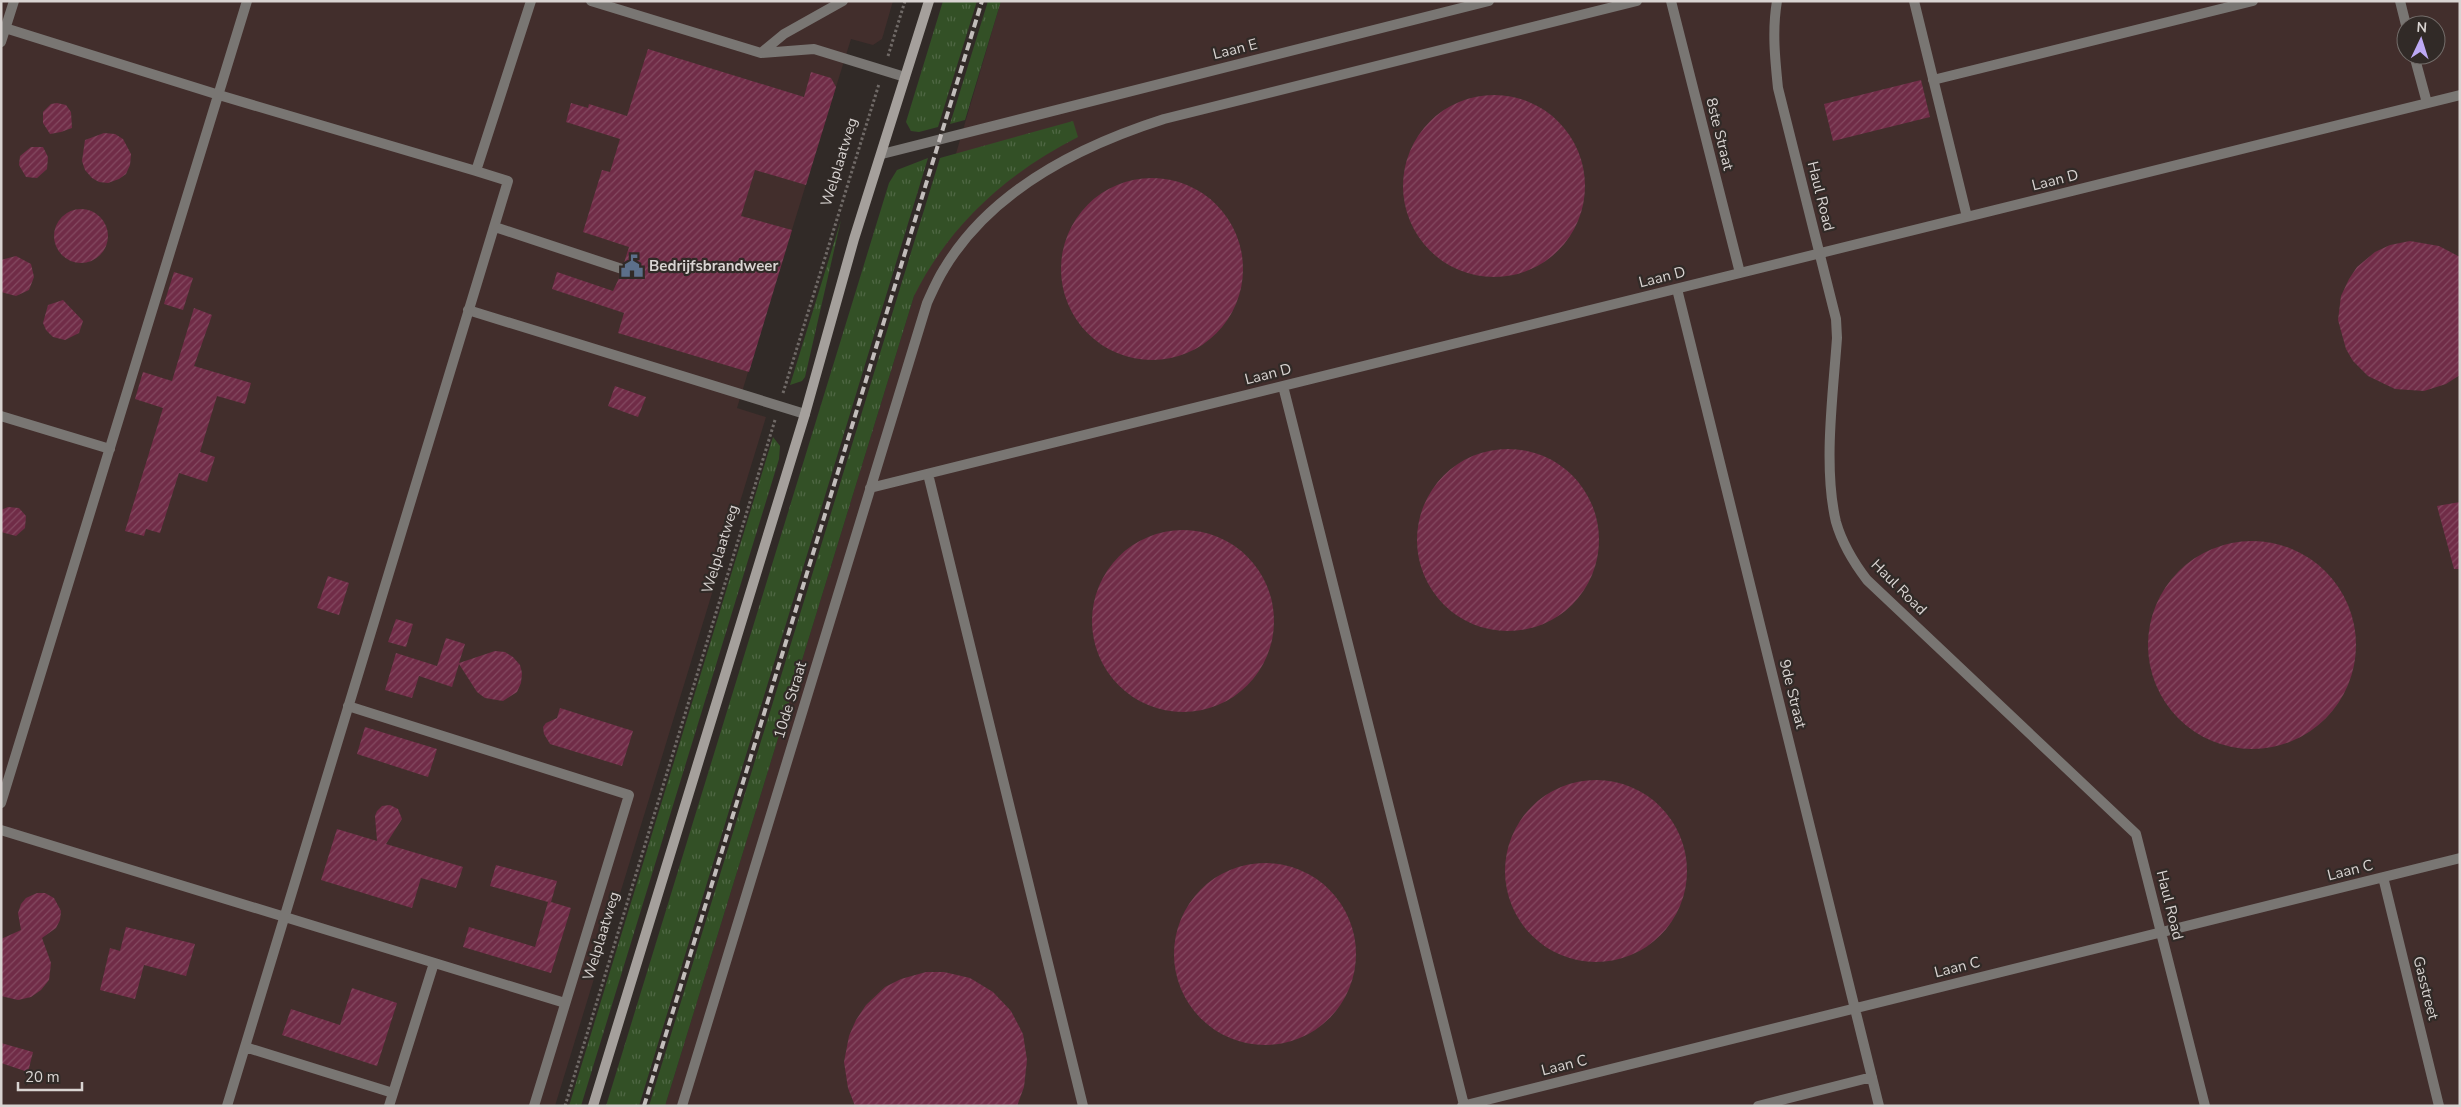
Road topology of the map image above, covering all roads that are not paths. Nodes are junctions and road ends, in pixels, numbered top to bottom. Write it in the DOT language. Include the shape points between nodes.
graph roads {
  1 [pos="14,1"];
  2 [pos="247,1"];
  3 [pos="531,1"];
  4 [pos="591,1"];
  5 [pos="843,1"];
  6 [pos="929,1"];
  7 [pos="1489,1"];
  8 [pos="1637,1"];
  9 [pos="1672,1"];
  10 [pos="1777,1"];
  11 [pos="1914,1"];
  12 [pos="2253,1"];
  13 [pos="2400,1"];
  14 [pos="1455,5"];
  15 [pos="2404,15"];
  16 [pos="6,28"];
  17 [pos="1,42"];
  18 [pos="761,53"];
  19 [pos="2417,65"];
  20 [pos="905,78"];
  21 [pos="1933,80"];
  22 [pos="219,95"];
  23 [pos="2460,95"];
  24 [pos="2427,103"];
  25 [pos="882,154"];
  26 [pos="476,171"];
  27 [pos="1968,217"];
  28 [pos="494,227"];
  29 [pos="1820,257"];
  30 [pos="622,269"];
  31 [pos="1740,273"];
  32 [pos="1677,289"];
  33 [pos="468,310"];
  34 [pos="1283,386"];
  35 [pos="805,414"];
  36 [pos="1,416"];
  37 [pos="110,449"];
  38 [pos="928,474"];
  39 [pos="870,488"];
  40 [pos="348,706"];
  41 [pos="1,803"];
  42 [pos="1,830"];
  43 [pos="2460,858"];
  44 [pos="2383,877"];
  45 [pos="284,917"];
  46 [pos="2161,932"];
  47 [pos="434,962"];
  48 [pos="565,1003"];
  49 [pos="1855,1008"];
  50 [pos="245,1047"];
  51 [pos="1872,1077"];
  52 [pos="393,1093"];
  53 [pos="227,1106"];
  54 [pos="389,1106"];
  55 [pos="534,1106"];
  56 [pos="593,1106"];
  57 [pos="682,1106"];
  58 [pos="1083,1106"];
  59 [pos="1463,1106"];
  60 [pos="1758,1106"];
  61 [pos="1879,1106"];
  62 [pos="2205,1106"];
  63 [pos="2439,1106"];
  1 -- 16 [label="lane"];
  2 -- 22 [label="lane"];
  3 -- 26 [label="lane"];
  4 -- 18 [label="lane"];
  5 -- 18 [label="lane" via="784,34"];
  6 -- 20 [label="street"];
  7 -- 14 [label="lane, Laan E"];
  8 -- 39 [label="lane, 10de Straat" via="1173,117 1130,130 1071,156 1033,178 1003,202 944,269 927,303"];
  9 -- 31 [label="lane, 8ste Straat"];
  10 -- 29 [label="lane, Haul Road" via="1774,53 1778,88"];
  11 -- 21 [label="lane"];
  12 -- 21 [label="lane"];
  13 -- 15 [label="lane"];
  14 -- 25 [label="lane, Laan E"];
  16 -- 17 [label="lane"];
  16 -- 22 [label="lane"];
  18 -- 20 [label="lane" via="814,49"];
  19 -- 24 [label="lane"];
  20 -- 25 [label="street"];
  21 -- 27 [label="lane"];
  22 -- 26 [label="lane"];
  22 -- 37 [label="lane"];
  23 -- 24 [label="lane, Laan D"];
  24 -- 27 [label="lane, Laan D"];
  25 -- 35 [label="street" via="854,239"];
  26 -- 28 [label="lane" via="508,181"];
  27 -- 29 [label="lane, Laan D"];
  28 -- 30 [label="lane"];
  28 -- 33 [label="lane"];
  29 -- 31 [label="lane, Laan D"];
  29 -- 46 [label="lane, Haul Road" via="1836,319 1837,338 1831,496 1846,546 1867,580 2136,834"];
  31 -- 32 [label="lane, Laan D"];
  32 -- 34 [label="lane, Laan D"];
  32 -- 49 [label="lane, 9de Straat"];
  33 -- 35 [label="lane"];
  33 -- 40 [label="lane"];
  34 -- 38 [label="lane, Laan D"];
  34 -- 59 [label="lane"];
  35 -- 56 [label="street"];
  36 -- 37 [label="lane"];
  37 -- 41 [label="lane"];
  38 -- 39 [label="lane, Laan D"];
  38 -- 58 [label="lane"];
  39 -- 57 [label="lane, 10de Straat"];
  40 -- 45 [label="lane"];
  40 -- 48 [label="lane" via="629,795"];
  42 -- 45 [label="lane"];
  43 -- 44 [label="lane, Laan C"];
  44 -- 46 [label="lane, Laan C"];
  44 -- 63 [label="lane, Gasstreet"];
  45 -- 47 [label="lane"];
  45 -- 50 [label="lane"];
  46 -- 49 [label="lane, Laan C"];
  46 -- 62 [label="lane, Haul Road"];
  47 -- 48 [label="lane"];
  47 -- 52 [label="lane"];
  48 -- 55 [label="lane"];
  49 -- 51 [label="lane, 9de Straat"];
  49 -- 59 [label="lane, Laan C"];
  50 -- 52 [label="lane"];
  50 -- 53 [label="lane"];
  51 -- 60 [label="lane"];
  51 -- 61 [label="lane, 9de Straat"];
  52 -- 54 [label="lane"];
}
